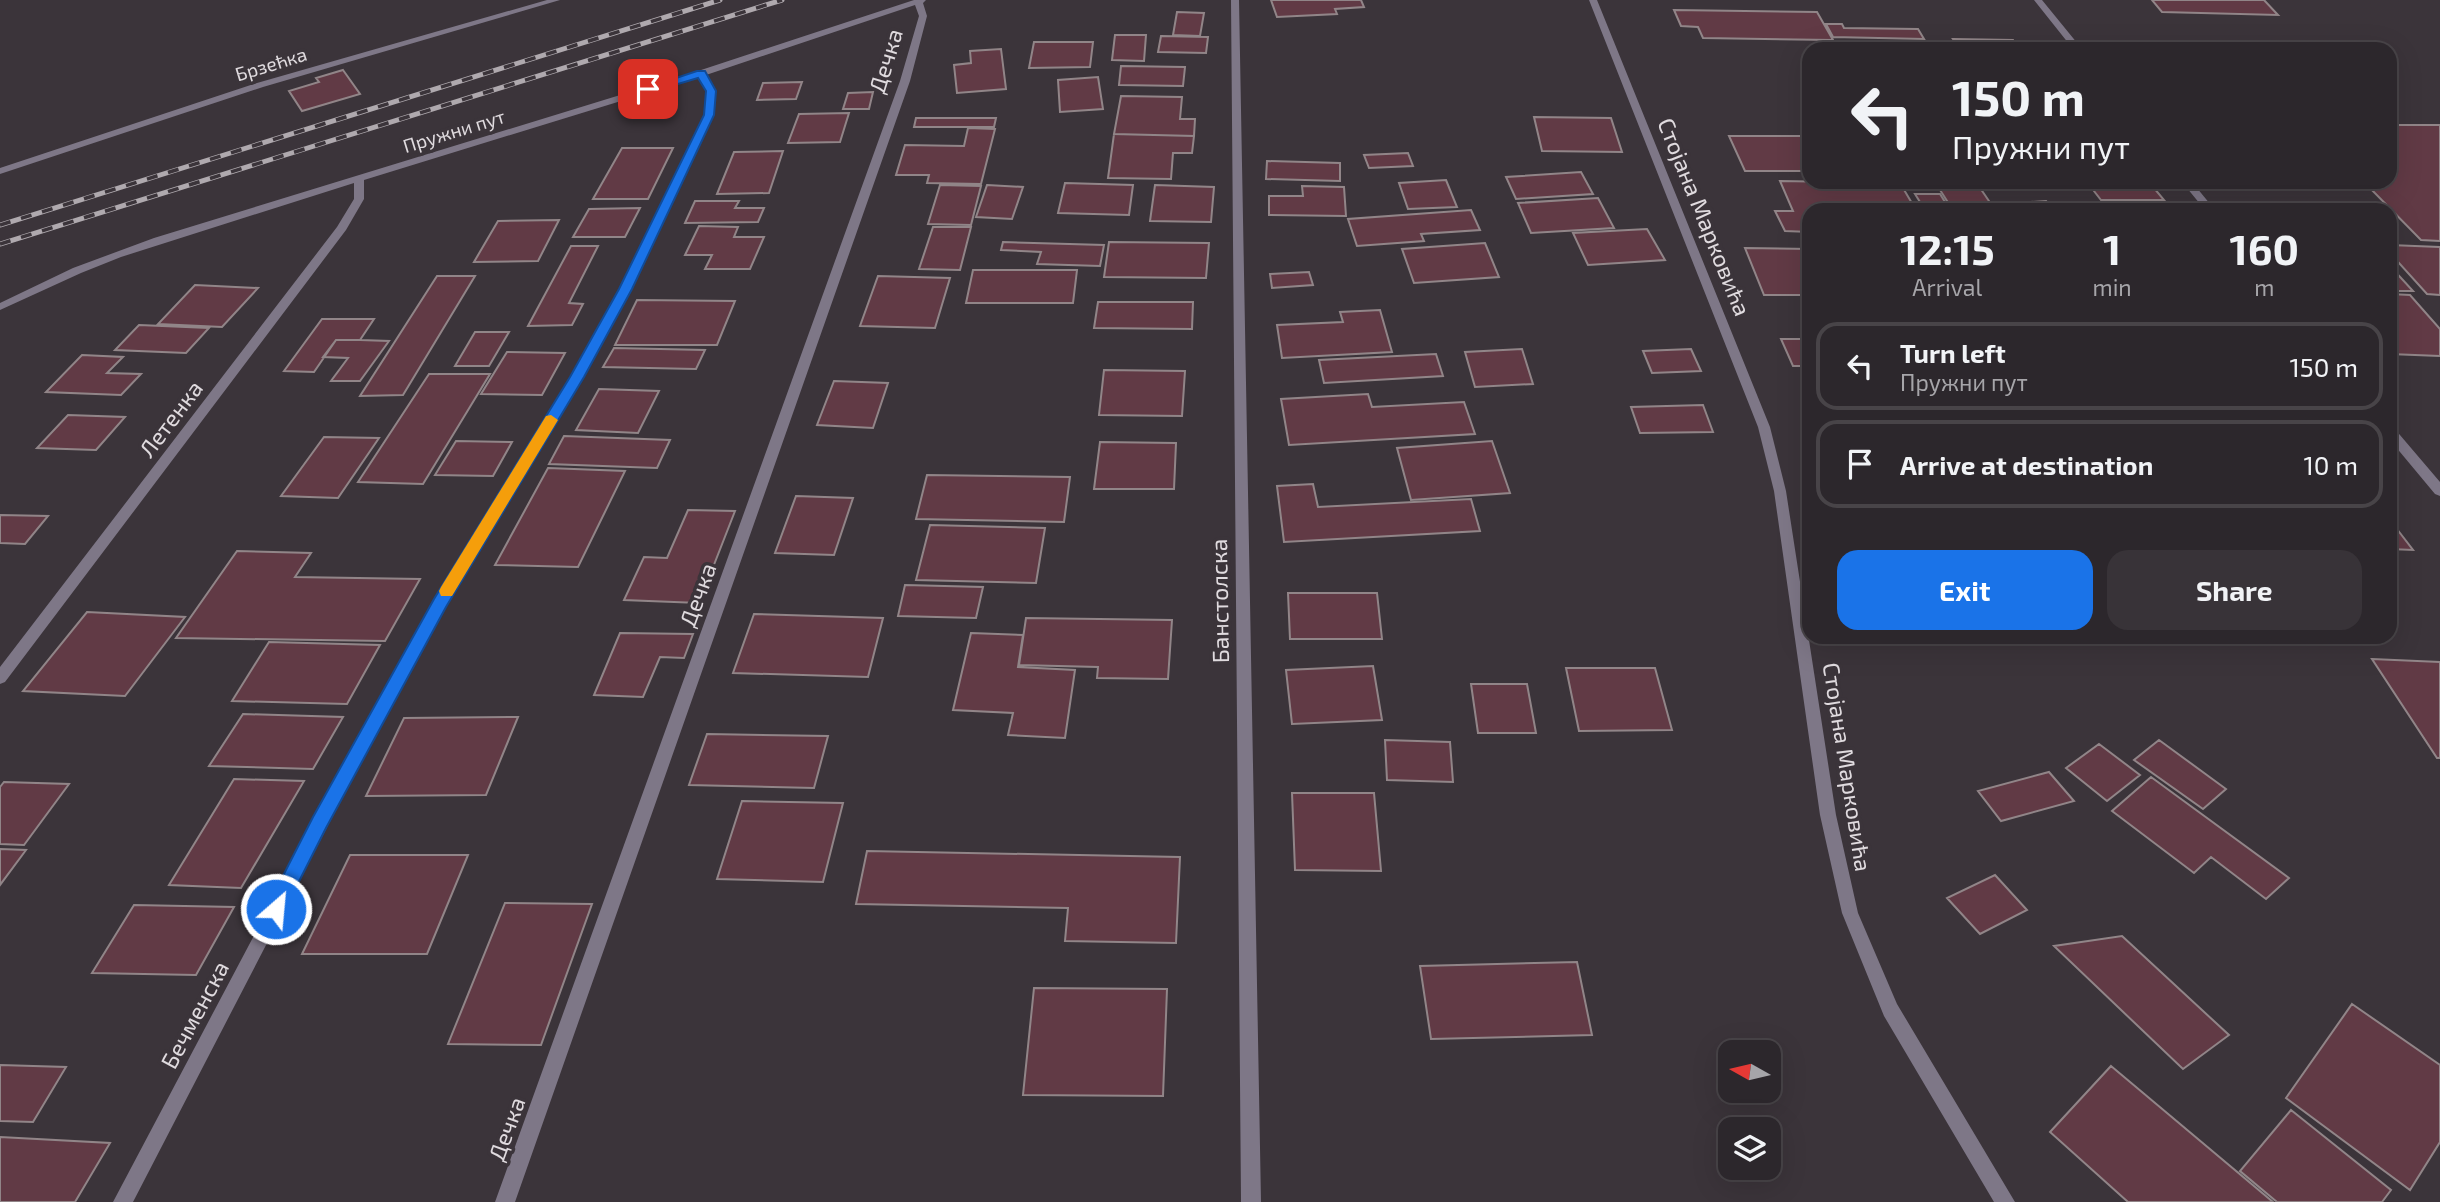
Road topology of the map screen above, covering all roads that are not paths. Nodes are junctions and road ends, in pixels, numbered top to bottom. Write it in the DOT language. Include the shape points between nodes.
graph roads {
  1 [pos="556,0"];
  2 [pos="1235,0"];
  3 [pos="1593,0"];
  4 [pos="2038,0"];
  5 [pos="920,1"];
  6 [pos="2072,42"];
  7 [pos="701,73"];
  8 [pos="0,171"];
  9 [pos="359,178"];
  10 [pos="2193,189"];
  11 [pos="2204,203"];
  12 [pos="0,307"];
  13 [pos="2397,439"];
  14 [pos="2440,491"];
  15 [pos="1802,640"];
  16 [pos="1803,644"];
  17 [pos="0,678"];
  18 [pos="123,1202"];
  19 [pos="505,1202"];
  20 [pos="1251,1202"];
  21 [pos="2005,1202"];
  1 -- 8 [label="street, Брзећка" via="260,85"];
  2 -- 20 [label="street, Банстолска"];
  3 -- 15 [label="street, Стојана Марковића" via="1764,427 1780,491"];
  4 -- 6 [label="street"];
  5 -- 7 [label="street, Пружни пут"];
  5 -- 19 [label="street, Дечка" via="923,16 905,80"];
  7 -- 9 [label="street, Пружни пут"];
  7 -- 18 [label="street, Бечменска" via="711,91 709,115 625,289 391,690"];
  9 -- 12 [label="street, Пружни пут" via="76,271"];
  9 -- 17 [label="street, Летенка" via="359,199 342,228"];
  10 -- 11 [label="street"];
  13 -- 14 [label="street"];
  16 -- 21 [label="street, Стојана Марковића" via="1828,815 1850,913 1890,1010"];
}
